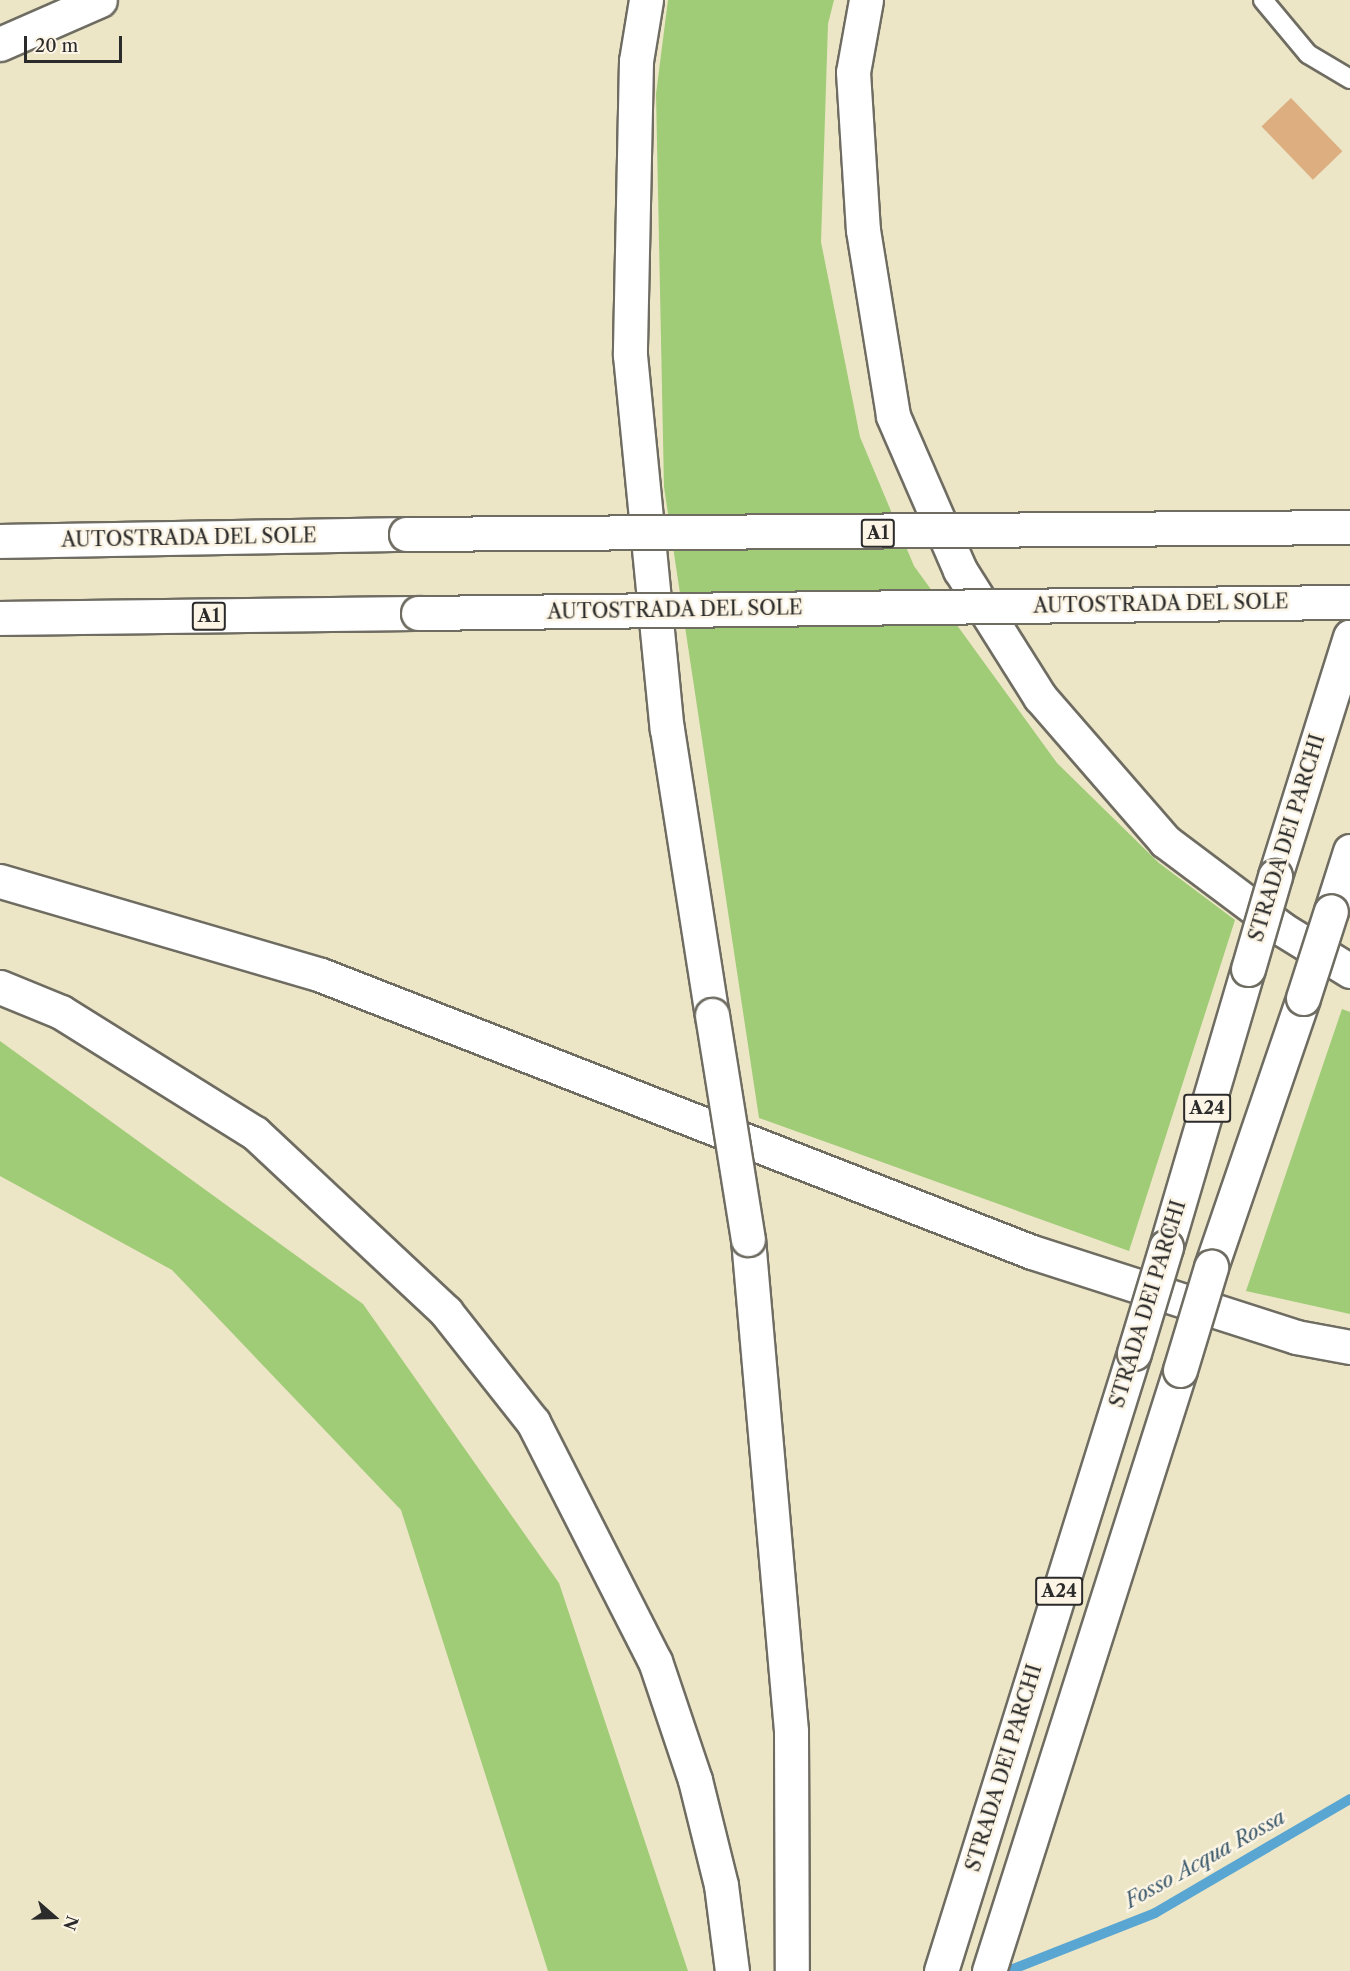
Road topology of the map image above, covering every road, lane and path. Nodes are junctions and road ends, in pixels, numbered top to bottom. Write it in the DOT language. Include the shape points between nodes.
graph roads {
  1 [pos="100,0"];
  2 [pos="646,0"];
  3 [pos="866,0"];
  4 [pos="1263,0"];
  5 [pos="0,44"];
  6 [pos="1350,80"];
  7 [pos="1350,527"];
  8 [pos="0,541"];
  9 [pos="1350,602"];
  10 [pos="1350,616"];
  11 [pos="0,618"];
  12 [pos="1350,636"];
  13 [pos="1333,689"];
  14 [pos="1350,851"];
  15 [pos="0,881"];
  16 [pos="1350,971"];
  17 [pos="0,987"];
  18 [pos="1350,1347"];
  19 [pos="732,1971"];
  20 [pos="792,1971"];
  21 [pos="941,1971"];
  22 [pos="989,1971"];
  1 -- 5 [label="highway"];
  2 -- 20 [label="highway, bridge" via="636,61 630,355 667,729 748,1239 782,1592 795,1923"];
  3 -- 16 [label="highway" via="853,72 863,230 889,393 893,416 960,570 1040,697 1165,841 1282,929"];
  4 -- 6 [label="lane" via="1308,54"];
  7 -- 8 [label="highway, AUTOSTRADA DEL SOLE / A1, bridge"];
  9 -- 11 [label="highway, AUTOSTRADA DEL SOLE / A1, bridge"];
  10 -- 13 [label="lane"];
  12 -- 13 [label="highway, STRADA DEI PARCHI / A24"];
  13 -- 21 [label="highway, STRADA DEI PARCHI / A24, bridge" via="1134,1353"];
  14 -- 22 [label="highway, A24, bridge" via="1211,1267"];
  15 -- 18 [label="highway" via="321,975 1032,1252 1296,1336"];
  17 -- 19 [label="highway" via="61,1012 255,1133 446,1312 533,1422 655,1661 695,1780 721,1885"];
}
